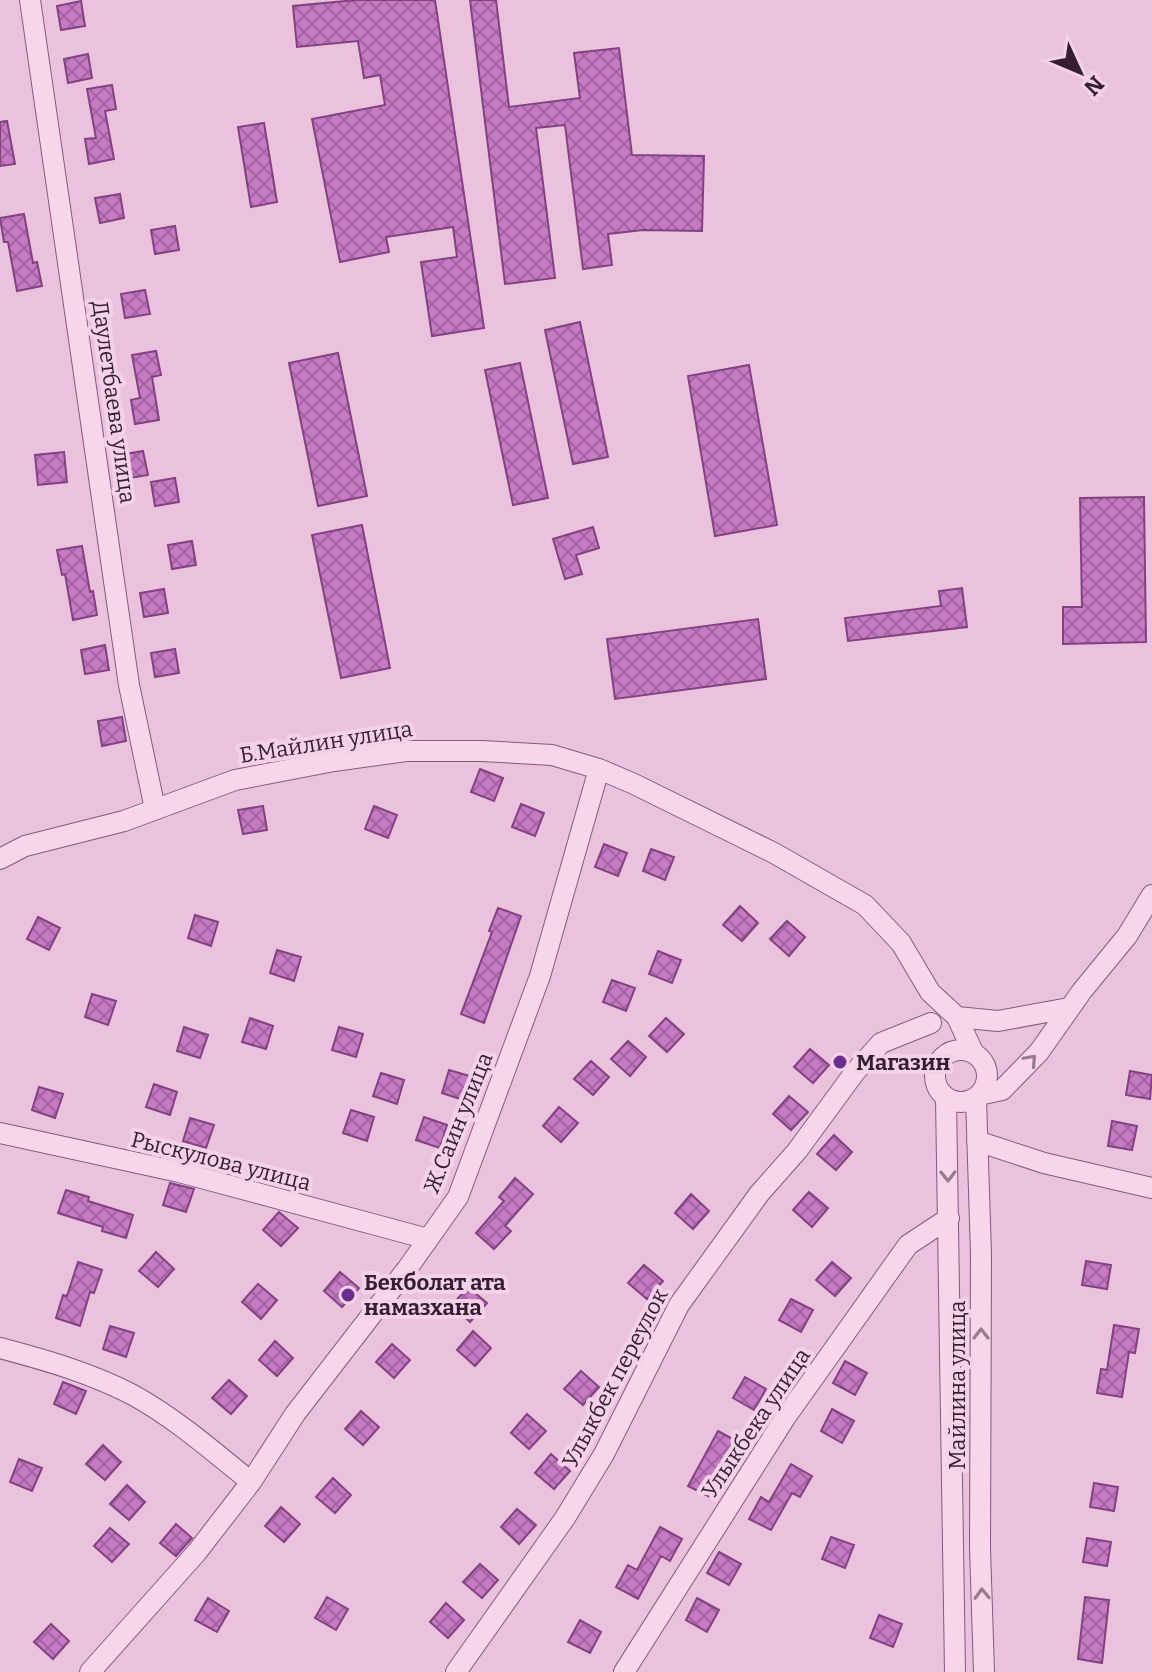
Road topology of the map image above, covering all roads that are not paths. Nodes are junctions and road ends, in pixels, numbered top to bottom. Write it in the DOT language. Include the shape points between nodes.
graph roads {
  1 [pos="30,0"];
  2 [pos="599,769"];
  3 [pos="155,809"];
  4 [pos="0,859"];
  5 [pos="1152,895"];
  6 [pos="930,992"];
  7 [pos="1069,1008"];
  8 [pos="957,1017"];
  9 [pos="931,1023"];
  10 [pos="973,1052"];
  11 [pos="940,1059"];
  12 [pos="978,1096"];
  13 [pos="946,1098"];
  14 [pos="0,1133"];
  15 [pos="977,1141"];
  16 [pos="1152,1188"];
  17 [pos="949,1218"];
  18 [pos="428,1239"];
  19 [pos="0,1348"];
  20 [pos="251,1482"];
  21 [pos="90,1672"];
  22 [pos="456,1672"];
  23 [pos="624,1672"];
  24 [pos="955,1672"];
  25 [pos="984,1672"];
  1 -- 3 [label="street, Даулетбаева улица" via="129,685"];
  2 -- 3 [label="street, Б.Майлин улица" via="552,755 406,751 235,780"];
  2 -- 6 [label="street, Б.Майлин улица" via="774,853 865,905 901,943"];
  2 -- 18 [label="street, Ж.Саин улица" via="540,976 458,1197"];
  3 -- 4 [label="street, Б.Майлин улица" via="25,846"];
  5 -- 7 [label="street" via="1127,936"];
  6 -- 8 [label="street, Б.Майлин улица"];
  6 -- 9 [label="street, Б.Майлин улица"];
  7 -- 8 [label="street" via="998,1021"];
  12 -- 7 [label="street, one-way" via="1010,1083"];
  8 -- 10 [label="street, Б.Майлин улица"];
  9 -- 11 [label="street, Б.Майлин улица"];
  9 -- 22 [label="street, Улыкбек переулок" via="881,1043 759,1194 679,1305 604,1454 565,1518"];
  10 -- 11 [label="street" via="961,1049"];
  10 -- 12 [label="street, Майлина улица" via="988,1078"];
  11 -- 13 [label="street, Майлина улица" via="934,1079"];
  12 -- 13 [label="street" via="956,1102"];
  12 -- 15 [label="street, Майлина улица"];
  13 -- 17 [label="street, Майлина улица, one-way"];
  14 -- 18 [label="street, Рыскулова улица" via="179,1172"];
  15 -- 16 [label="street"];
  25 -- 15 [label="street, Майлина улица, one-way"];
  17 -- 23 [label="street, Улыкбека улица" via="908,1245 785,1418"];
  17 -- 24 [label="street, Майлина улица"];
  18 -- 20 [label="street, Ж.Саин улица" via="295,1414"];
  19 -- 20 [label="street" via="59,1364 133,1395"];
  20 -- 21 [label="street, Ж.Саин улица" via="197,1552"];
}
